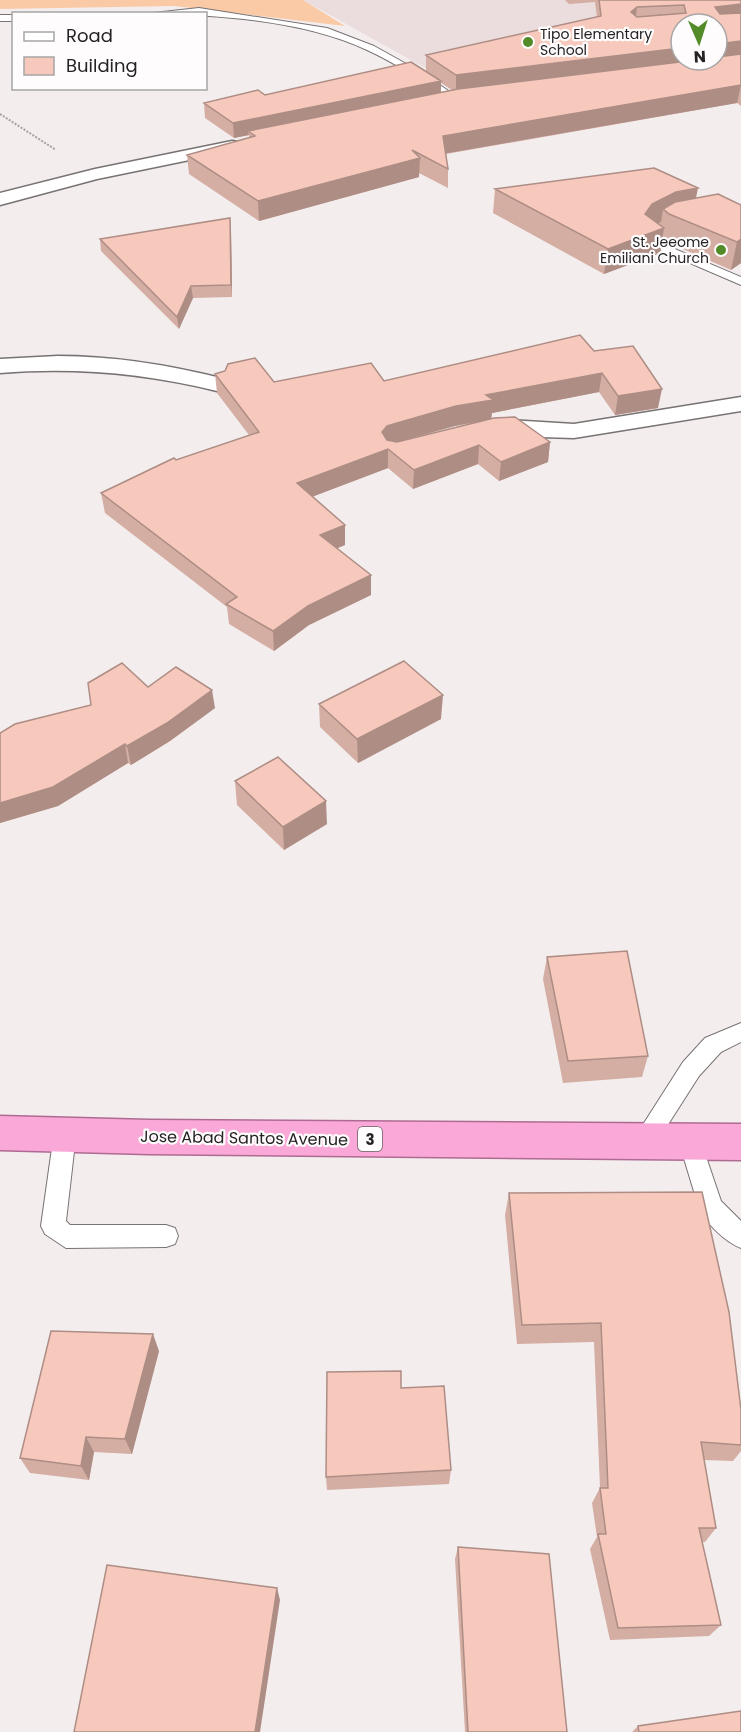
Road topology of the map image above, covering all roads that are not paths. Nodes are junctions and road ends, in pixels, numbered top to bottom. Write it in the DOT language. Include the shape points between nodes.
graph roads {
  1 [pos="176,0"];
  2 [pos="199,11"];
  3 [pos="182,12"];
  4 [pos="206,12"];
  5 [pos="207,12"];
  6 [pos="479,98"];
  7 [pos="457,100"];
  8 [pos="435,105"];
  9 [pos="245,143"];
  10 [pos="0,199"];
  11 [pos="667,223"];
  12 [pos="741,281"];
  13 [pos="0,366"];
  14 [pos="217,384"];
  15 [pos="741,404"];
  16 [pos="458,436"];
  17 [pos="741,1032"];
  18 [pos="0,1133"];
  19 [pos="65,1134"];
  20 [pos="645,1141"];
  21 [pos="690,1142"];
  22 [pos="741,1142"];
  23 [pos="166,1236"];
  24 [pos="741,1237"];
  1 -- 2 [label="lane"];
  2 -- 3 [label="lane"];
  2 -- 4 [label="lane"];
  5 -- 7 [label="lane" via="324,30 371,48"];
  6 -- 7 [label="street"];
  7 -- 8 [label="street"];
  9 -- 10 [label="street" via="95,174"];
  11 -- 12 [label="lane" via="653,230 649,238 659,246"];
  13 -- 14 [label="street" via="91,361 171,372"];
  15 -- 16 [label="street" via="574,431 551,433 522,426"];
  17 -- 20 [label="lane" via="713,1045 691,1069"];
  18 -- 19 [label="highway, Jose Abad Santos Avenue / 3"];
  19 -- 20 [label="highway, Jose Abad Santos Avenue / 3"];
  19 -- 23 [label="lane" via="53,1226 66,1237"];
  20 -- 21 [label="highway, Jose Abad Santos Avenue / 3"];
  21 -- 22 [label="highway, Jose Abad Santos Avenue / 3"];
  21 -- 24 [label="lane" via="711,1208"];
}
